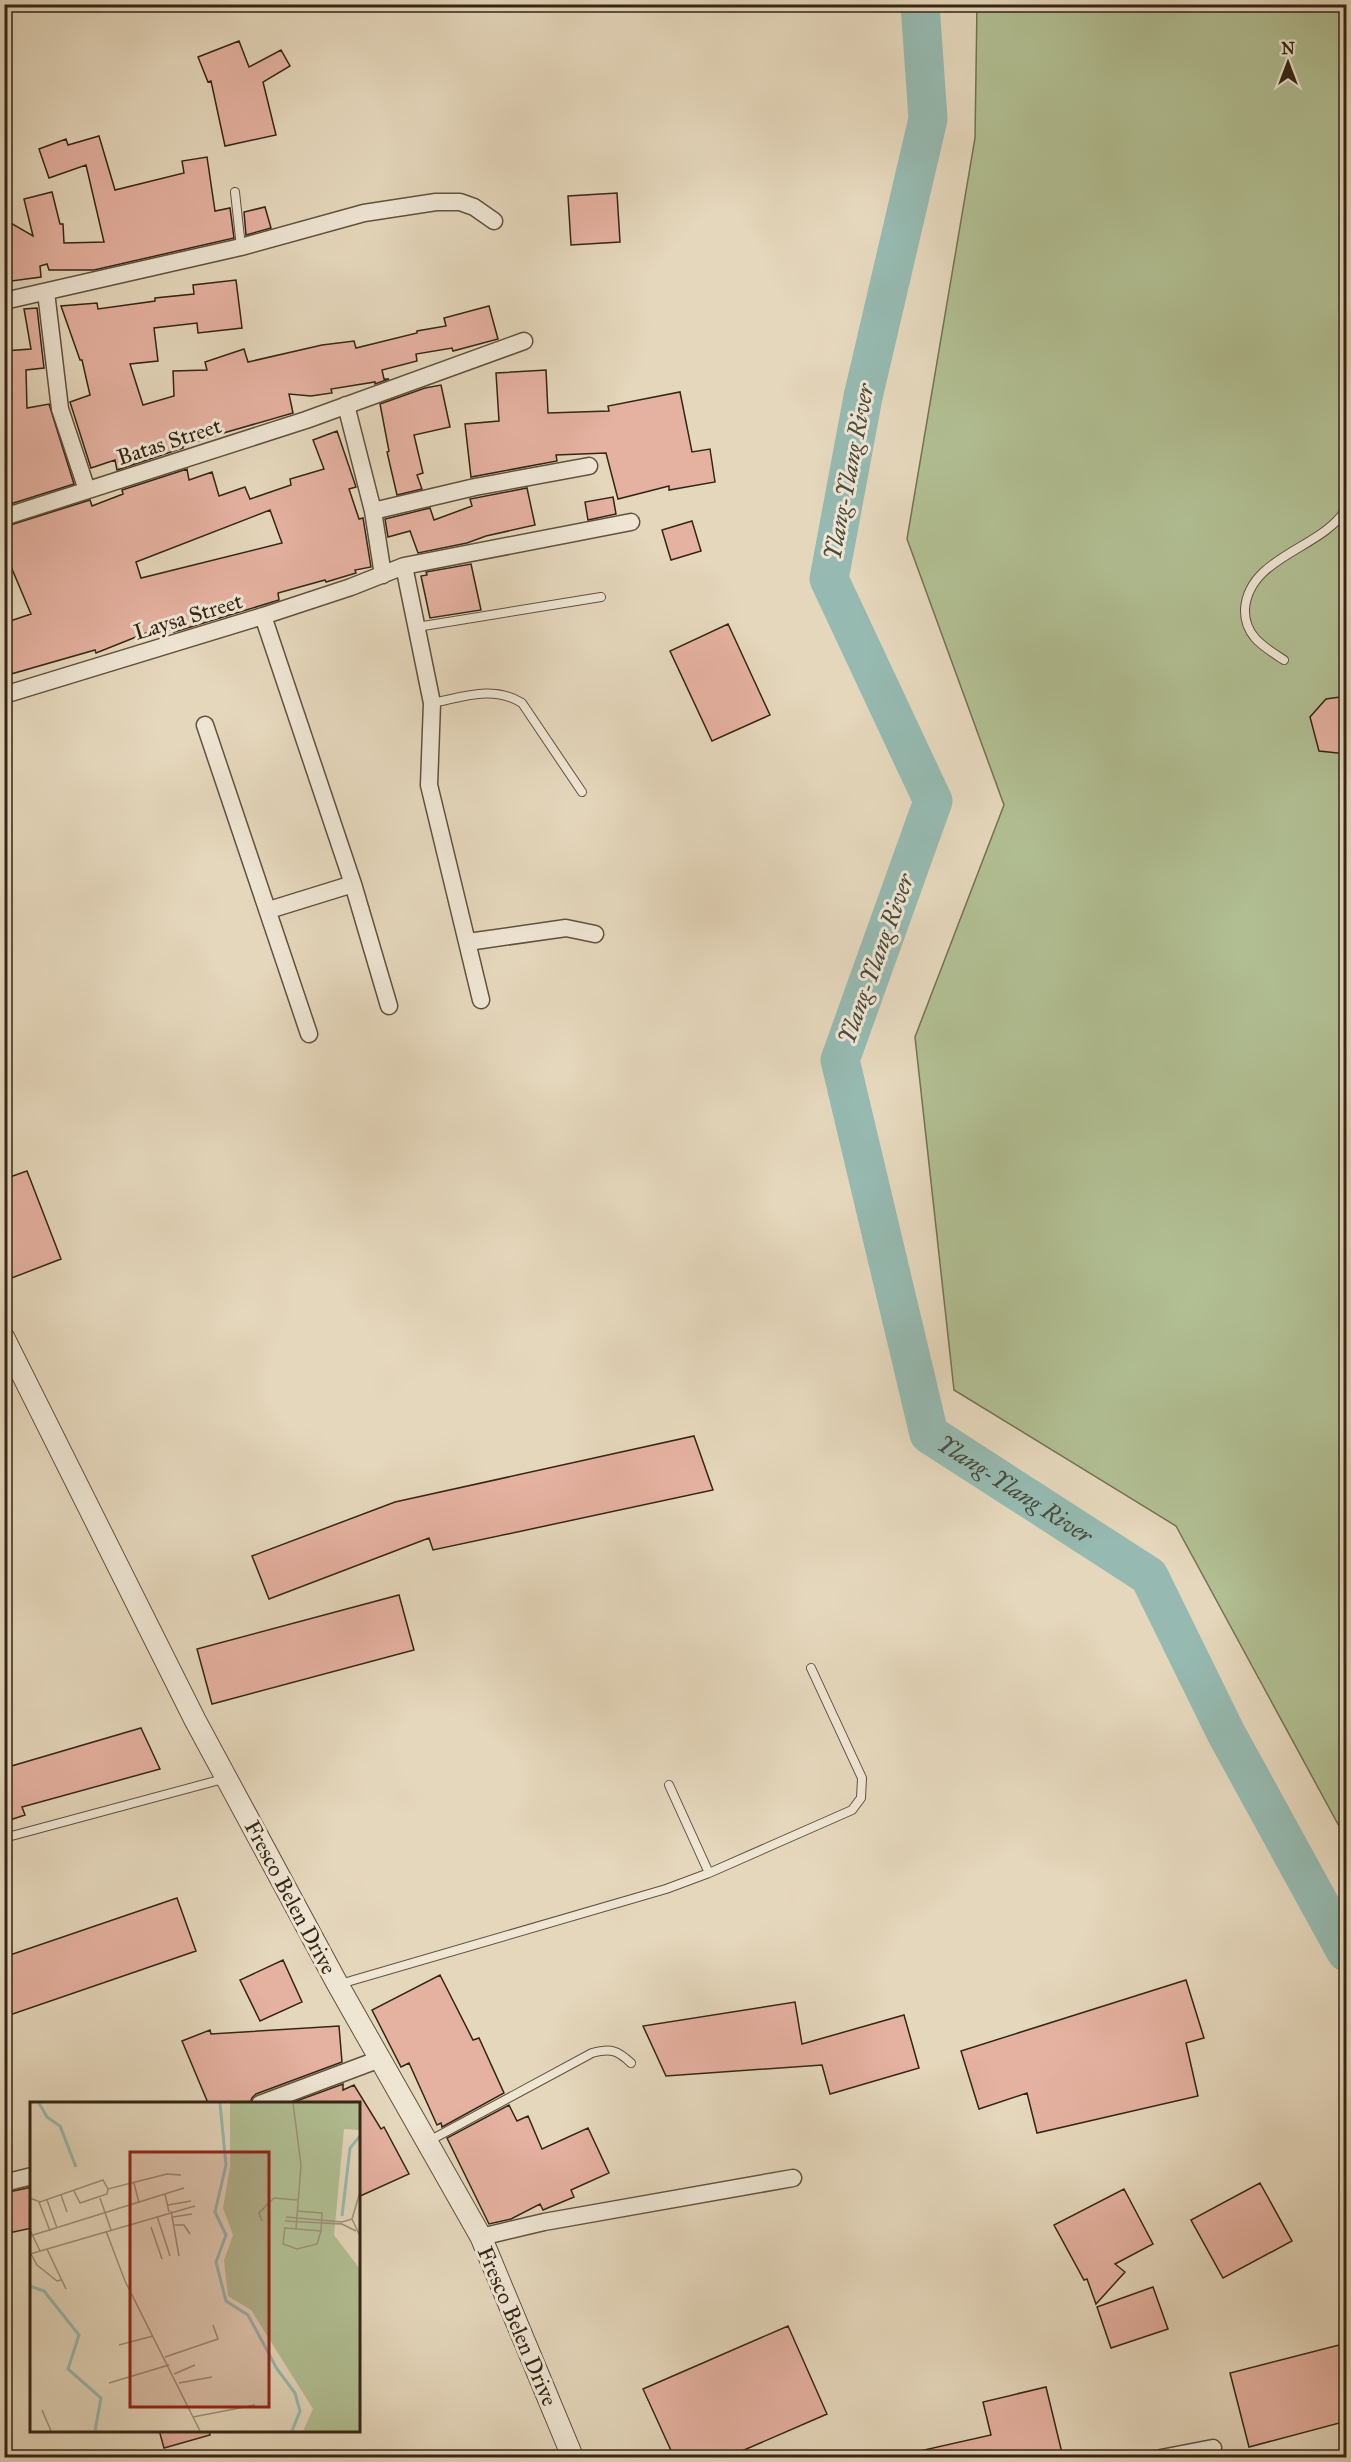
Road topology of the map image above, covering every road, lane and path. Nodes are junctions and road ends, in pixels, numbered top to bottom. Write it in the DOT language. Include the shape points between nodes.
graph roads {
  1 [pos="235,192"];
  2 [pos="494,221"];
  3 [pos="241,247"];
  4 [pos="46,292"];
  5 [pos="4,301"];
  6 [pos="525,341"];
  7 [pos="346,405"];
  8 [pos="589,466"];
  9 [pos="87,490"];
  10 [pos="1347,509"];
  11 [pos="374,511"];
  12 [pos="4,517"];
  13 [pos="631,522"];
  14 [pos="404,566"];
  15 [pos="383,574"];
  16 [pos="601,597"];
  17 [pos="263,616"];
  18 [pos="417,627"];
  19 [pos="1284,660"];
  20 [pos="4,695"];
  21 [pos="432,703"];
  22 [pos="205,725"];
  23 [pos="582,792"];
  24 [pos="353,884"];
  25 [pos="269,910"];
  26 [pos="595,934"];
  27 [pos="468,942"];
  28 [pos="481,1000"];
  29 [pos="389,1006"];
  30 [pos="309,1034"];
  31 [pos="4,1338"];
  32 [pos="811,1668"];
  33 [pos="227,1778"];
  34 [pos="669,1785"];
  35 [pos="4,1838"];
  36 [pos="709,1873"];
  37 [pos="338,1984"];
  38 [pos="380,2059"];
  39 [pos="631,2063"];
  40 [pos="263,2102"];
  41 [pos="426,2143"];
  42 [pos="30,2176"];
  43 [pos="793,2178"];
  44 [pos="4,2183"];
  45 [pos="481,2237"];
  46 [pos="1213,2448"];
  47 [pos="573,2457"];
  48 [pos="1161,2457"];
  1 -- 3 [label="lane"];
  2 -- 3 [label="street" via="460,202 436,202 364,213"];
  3 -- 4 [label="street"];
  4 -- 5 [label="street"];
  4 -- 9 [label="street" via="60,409"];
  6 -- 7 [label="street, Batas Street"];
  7 -- 9 [label="street, Batas Street"];
  7 -- 11 [label="street"];
  8 -- 11 [label="street"];
  9 -- 12 [label="street, Batas Street"];
  10 -- 19 [label="lane" via="1326,531 1266,570 1250,586 1245,617 1251,636"];
  11 -- 15 [label="street"];
  13 -- 14 [label="street, Laysa Street"];
  14 -- 15 [label="street, Laysa Street"];
  14 -- 18 [label="street"];
  15 -- 17 [label="street, Laysa Street"];
  16 -- 18 [label="lane"];
  17 -- 20 [label="street, Laysa Street"];
  17 -- 24 [label="street"];
  18 -- 21 [label="street"];
  21 -- 23 [label="lane" via="489,693 509,695 522,703"];
  21 -- 27 [label="street" via="429,785"];
  22 -- 25 [label="street"];
  24 -- 25 [label="street"];
  24 -- 29 [label="street"];
  25 -- 30 [label="street"];
  26 -- 27 [label="street" via="566,928"];
  27 -- 28 [label="street"];
  31 -- 33 [label="street, Fresco Belen Drive"];
  32 -- 36 [label="lane" via="862,1778 861,1798 852,1810"];
  33 -- 35 [label="lane"];
  33 -- 37 [label="street, Fresco Belen Drive"];
  34 -- 36 [label="lane"];
  36 -- 37 [label="lane" via="666,1889"];
  37 -- 38 [label="street, Fresco Belen Drive"];
  38 -- 40 [label="street"];
  38 -- 41 [label="street, Fresco Belen Drive"];
  39 -- 41 [label="lane" via="616,2050 592,2053"];
  41 -- 45 [label="street, Fresco Belen Drive"];
  42 -- 44 [label="street"];
  43 -- 45 [label="street" via="544,2222"];
  45 -- 47 [label="street, Fresco Belen Drive"];
  46 -- 48 [label="street"];
}
